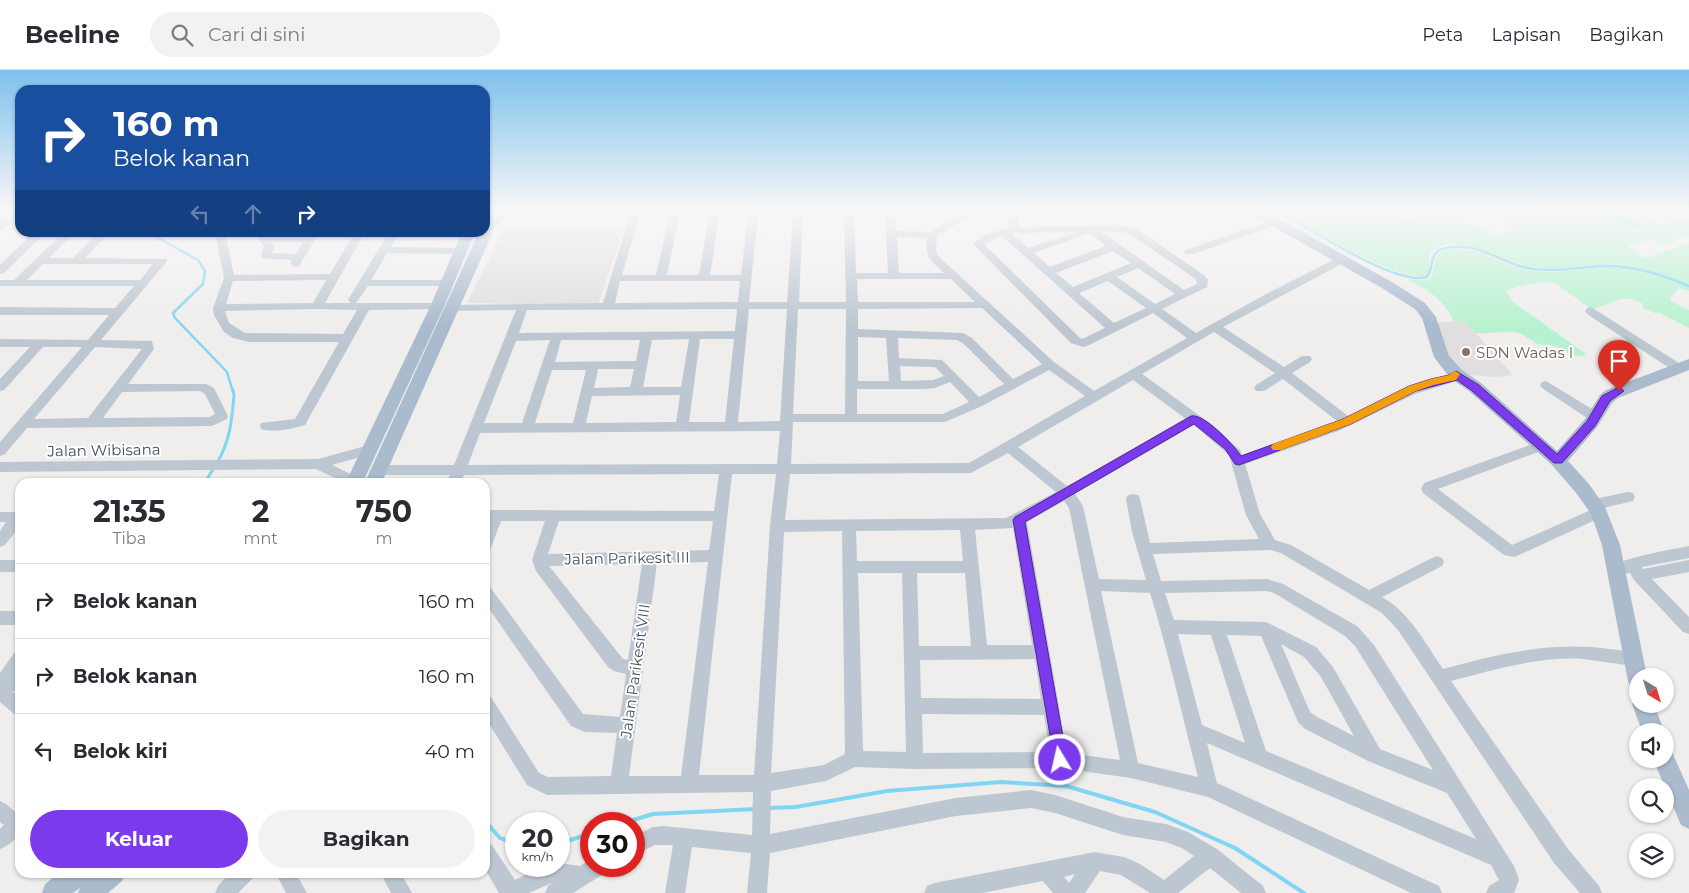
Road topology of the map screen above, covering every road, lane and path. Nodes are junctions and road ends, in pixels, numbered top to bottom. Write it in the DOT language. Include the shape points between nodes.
graph roads {
  1 [pos="23,249"];
  2 [pos="52,249"];
  3 [pos="88,249"];
  4 [pos="224,249"];
  5 [pos="268,249"];
  6 [pos="305,249"];
  7 [pos="350,249"];
  8 [pos="476,249"];
  9 [pos="624,249"];
  10 [pos="667,249"];
  11 [pos="709,249"];
  12 [pos="749,249"];
  13 [pos="796,249"];
  14 [pos="850,249"];
  15 [pos="892,249"];
  16 [pos="932,249"];
  17 [pos="983,249"];
  18 [pos="1024,249"];
  19 [pos="1034,249"];
  20 [pos="1104,249"];
  21 [pos="1118,249"];
  22 [pos="1159,249"];
  23 [pos="1197,249"];
  24 [pos="1326,249"];
  25 [pos="385,250"];
  26 [pos="460,251"];
  27 [pos="1026,252"];
  28 [pos="1189,252"];
  29 [pos="300,257"];
  30 [pos="1343,259"];
  31 [pos="40,261"];
  32 [pos="76,261"];
  33 [pos="1139,264"];
  34 [pos="0,271"];
  35 [pos="1048,272"];
  36 [pos="851,276"];
  37 [pos="894,276"];
  38 [pos="954,276"];
  39 [pos="333,277"];
  40 [pos="1110,277"];
  41 [pos="230,278"];
  42 [pos="286,278"];
  43 [pos="617,278"];
  44 [pos="661,278"];
  45 [pos="704,278"];
  46 [pos="746,278"];
  47 [pos="364,282"];
  48 [pos="0,283"];
  49 [pos="17,283"];
  50 [pos="145,283"];
  51 [pos="446,283"];
  52 [pos="1071,292"];
  53 [pos="1182,294"];
  54 [pos="354,300"];
  55 [pos="743,305"];
  56 [pos="793,305"];
  57 [pos="852,305"];
  58 [pos="984,305"];
  59 [pos="317,306"];
  60 [pos="365,306"];
  61 [pos="608,306"];
  62 [pos="445,307"];
  63 [pos="522,307"];
  64 [pos="219,308"];
  65 [pos="1154,309"];
  66 [pos="1591,310"];
  67 [pos="0,311"];
  68 [pos="119,312"];
  69 [pos="1215,327"];
  70 [pos="1112,328"];
  71 [pos="851,333"];
  72 [pos="892,334"];
  73 [pos="740,335"];
  74 [pos="557,336"];
  75 [pos="647,336"];
  76 [pos="694,336"];
  77 [pos="511,337"];
  78 [pos="348,338"];
  79 [pos="1195,338"];
  80 [pos="0,343"];
  81 [pos="40,343"];
  82 [pos="93,344"];
  83 [pos="1306,359"];
  84 [pos="894,362"];
  85 [pos="641,365"];
  86 [pos="547,366"];
  87 [pos="593,366"];
  88 [pos="1050,366"];
  89 [pos="1684,366"];
  90 [pos="0,372"];
  91 [pos="14,372"];
  92 [pos="1284,373"];
  93 [pos="1133,374"];
  94 [pos="1456,374"];
  95 [pos="952,377"];
  96 [pos="851,385"];
  97 [pos="896,385"];
  98 [pos="1012,385"];
  99 [pos="1546,385"];
  100 [pos="0,387"];
  101 [pos="119,388"];
  102 [pos="1260,388"];
  103 [pos="687,390"];
  104 [pos="636,391"];
  105 [pos="587,392"];
  106 [pos="1094,398"];
  107 [pos="978,403"];
  108 [pos="851,417"];
  109 [pos="1595,417"];
  110 [pos="1195,419"];
  111 [pos="92,422"];
  112 [pos="787,422"];
  113 [pos="1347,422"];
  114 [pos="23,424"];
  115 [pos="731,425"];
  116 [pos="266,426"];
  117 [pos="682,426"];
  118 [pos="527,427"];
  119 [pos="579,427"];
  120 [pos="476,428"];
  121 [pos="1541,446"];
  122 [pos="1010,447"];
  123 [pos="369,450"];
  124 [pos="0,451"];
  125 [pos="1239,461"];
  126 [pos="1558,461"];
  127 [pos="318,464"];
  128 [pos="216,465"];
  129 [pos="0,467"];
  130 [pos="784,468"];
  131 [pos="726,469"];
  132 [pos="460,470"];
  133 [pos="376,476"];
  134 [pos="346,478"];
  135 [pos="356,478"];
  136 [pos="456,478"];
  137 [pos="1065,492"];
  138 [pos="1628,498"];
  139 [pos="1133,499"];
  140 [pos="1597,508"];
  141 [pos="490,515"];
  142 [pos="554,515"];
  143 [pos="720,516"];
  144 [pos="15,517"];
  145 [pos="0,518"];
  146 [pos="1019,520"];
  147 [pos="15,523"];
  148 [pos="968,523"];
  149 [pos="849,524"];
  150 [pos="777,526"];
  151 [pos="0,541"];
  152 [pos="1270,544"];
  153 [pos="1144,549"];
  154 [pos="1689,552"];
  155 [pos="715,556"];
  156 [pos="650,558"];
  157 [pos="539,560"];
  158 [pos="1437,562"];
  159 [pos="0,566"];
  160 [pos="15,566"];
  161 [pos="1689,566"];
  162 [pos="850,567"];
  163 [pos="908,567"];
  164 [pos="972,567"];
  165 [pos="1616,569"];
  166 [pos="1636,571"];
  167 [pos="1094,585"];
  168 [pos="1155,587"];
  169 [pos="1369,597"];
  170 [pos="490,598"];
  171 [pos="0,618"];
  172 [pos="15,618"];
  173 [pos="1687,622"];
  174 [pos="1168,627"];
  175 [pos="1217,628"];
  176 [pos="1266,629"];
  177 [pos="1042,652"];
  178 [pos="911,653"];
  179 [pos="980,653"];
  180 [pos="1633,659"];
  181 [pos="15,665"];
  182 [pos="635,668"];
  183 [pos="1635,668"];
  184 [pos="1439,676"];
  185 [pos="15,685"];
  186 [pos="1,686"];
  187 [pos="15,703"];
  188 [pos="913,706"];
  189 [pos="1051,707"];
  190 [pos="490,710"];
  191 [pos="627,725"];
  192 [pos="1193,729"];
  193 [pos="1374,756"];
  194 [pos="1259,758"];
  195 [pos="854,760"];
  196 [pos="1060,760"];
  197 [pos="915,761"];
  198 [pos="1668,768"];
  199 [pos="1131,770"];
  200 [pos="619,783"];
  201 [pos="689,784"];
  202 [pos="1452,786"];
  203 [pos="1210,789"];
  204 [pos="761,800"];
  205 [pos="0,810"];
  206 [pos="1689,817"];
  207 [pos="684,838"];
  208 [pos="0,840"];
  209 [pos="645,840"];
  210 [pos="761,845"];
  211 [pos="1210,856"];
  212 [pos="1495,856"];
  213 [pos="490,860"];
  214 [pos="1095,861"];
  215 [pos="1046,870"];
  216 [pos="580,876"];
  217 [pos="73,878"];
  218 [pos="106,878"];
  219 [pos="239,878"];
  220 [pos="288,878"];
  221 [pos="393,878"];
  222 [pos="510,892"];
  223 [pos="1165,892"];
  224 [pos="54,893"];
  225 [pos="90,893"];
  226 [pos="225,893"];
  227 [pos="297,893"];
  228 [pos="402,893"];
  229 [pos="555,893"];
  230 [pos="675,893"];
  231 [pos="757,893"];
  232 [pos="934,893"];
  233 [pos="1065,893"];
  234 [pos="1074,893"];
  235 [pos="1256,893"];
  236 [pos="1432,893"];
  237 [pos="1496,893"];
  238 [pos="1592,893"];
  1 -- 34 [label="street"];
  2 -- 31 [label="street"];
  3 -- 32 [label="street"];
  4 -- 41 [label="street"];
  5 -- 29 [label="street" via="266,256"];
  6 -- 29 [label="street"];
  7 -- 39 [label="street"];
  8 -- 62 [label="main road"];
  9 -- 43 [label="street"];
  10 -- 44 [label="street"];
  11 -- 45 [label="street"];
  12 -- 46 [label="street"];
  13 -- 56 [label="street"];
  14 -- 36 [label="street"];
  15 -- 37 [label="street"];
  16 -- 38 [label="street" via="932,254"];
  17 -- 70 [label="street" via="1075,340 1082,343"];
  18 -- 27 [label="street"];
  19 -- 27 [label="street"];
  20 -- 35 [label="street"];
  21 -- 33 [label="street"];
  22 -- 53 [label="street" via="1202,280 1202,285"];
  23 -- 28 [label="street"];
  24 -- 30 [label="main road"];
  25 -- 26 [label="street"];
  25 -- 47 [label="street"];
  26 -- 51 [label="main road"];
  27 -- 35 [label="street"];
  29 -- 42 [label="street"];
  30 -- 69 [label="street"];
  30 -- 94 [label="main road" via="1426,311 1440,352"];
  31 -- 32 [label="street"];
  31 -- 49 [label="street"];
  32 -- 50 [label="street" via="162,261"];
  33 -- 40 [label="street"];
  33 -- 53 [label="street"];
  35 -- 52 [label="street"];
  36 -- 37 [label="street"];
  36 -- 57 [label="street"];
  37 -- 38 [label="street"];
  38 -- 58 [label="street"];
  39 -- 42 [label="street"];
  39 -- 59 [label="street"];
  40 -- 52 [label="street"];
  40 -- 65 [label="street"];
  41 -- 42 [label="street"];
  41 -- 64 [label="street"];
  43 -- 44 [label="street"];
  43 -- 61 [label="street"];
  44 -- 45 [label="street"];
  45 -- 46 [label="street"];
  46 -- 55 [label="street"];
  47 -- 51 [label="street"];
  47 -- 54 [label="street"];
  48 -- 49 [label="street"];
  49 -- 50 [label="street"];
  50 -- 68 [label="street"];
  51 -- 62 [label="main road"];
  52 -- 70 [label="street"];
  53 -- 65 [label="street"];
  55 -- 56 [label="street"];
  55 -- 61 [label="street"];
  55 -- 73 [label="street"];
  56 -- 57 [label="street"];
  56 -- 112 [label="street"];
  57 -- 58 [label="street"];
  57 -- 71 [label="street"];
  58 -- 88 [label="street"];
  59 -- 60 [label="street"];
  59 -- 64 [label="street"];
  60 -- 62 [label="street"];
  60 -- 78 [label="street"];
  61 -- 63 [label="street"];
  62 -- 63 [label="street"];
  62 -- 123 [label="main road"];
  62 -- 133 [label="main road"];
  63 -- 77 [label="street"];
  64 -- 78 [label="street" via="228,331 236,336"];
  65 -- 70 [label="street"];
  65 -- 79 [label="street"];
  66 -- 89 [label="street"];
  67 -- 68 [label="street"];
  68 -- 82 [label="street"];
  69 -- 79 [label="street"];
  69 -- 92 [label="street"];
  71 -- 72 [label="street"];
  71 -- 96 [label="street"];
  72 -- 84 [label="street"];
  72 -- 98 [label="street" via="963,338"];
  73 -- 76 [label="street"];
  73 -- 115 [label="street"];
  74 -- 75 [label="street"];
  74 -- 77 [label="street"];
  74 -- 86 [label="street"];
  75 -- 76 [label="street"];
  75 -- 85 [label="street"];
  76 -- 103 [label="street"];
  77 -- 120 [label="street"];
  78 -- 116 [label="street" via="300,422"];
  79 -- 93 [label="street"];
  80 -- 81 [label="street"];
  81 -- 82 [label="street"];
  81 -- 91 [label="street"];
  82 -- 101 [label="street" via="148,344 148,349"];
  82 -- 114 [label="street"];
  83 -- 92 [label="street"];
  84 -- 95 [label="street" via="938,363"];
  84 -- 97 [label="street"];
  85 -- 87 [label="street"];
  85 -- 104 [label="street"];
  86 -- 87 [label="street"];
  86 -- 118 [label="street"];
  87 -- 105 [label="street"];
  88 -- 98 [label="street"];
  88 -- 106 [label="street"];
  89 -- 109 [label="main road" via="1612,394"];
  90 -- 91 [label="street"];
  91 -- 100 [label="street"];
  92 -- 102 [label="street"];
  92 -- 113 [label="street"];
  93 -- 106 [label="street"];
  93 -- 110 [label="street"];
  94 -- 113 [label="street" via="1453,378 1412,389"];
  94 -- 121 [label="main road"];
  95 -- 97 [label="street" via="931,384"];
  95 -- 107 [label="street"];
  96 -- 97 [label="street"];
  96 -- 108 [label="street"];
  98 -- 107 [label="street"];
  99 -- 109 [label="street"];
  101 -- 111 [label="street"];
  101 -- 111 [label="street" via="202,387 210,391 222,416 212,421"];
  103 -- 104 [label="street"];
  103 -- 117 [label="street"];
  104 -- 105 [label="street"];
  105 -- 119 [label="street"];
  106 -- 122 [label="street"];
  107 -- 108 [label="street" via="945,418"];
  108 -- 112 [label="street"];
  109 -- 126 [label="main road"];
  110 -- 125 [label="street" via="1229,446"];
  110 -- 137 [label="street"];
  111 -- 114 [label="street"];
  112 -- 115 [label="street"];
  112 -- 130 [label="street"];
  113 -- 125 [label="street"];
  114 -- 124 [label="street"];
  115 -- 117 [label="street"];
  117 -- 119 [label="street"];
  118 -- 119 [label="street"];
  118 -- 120 [label="street"];
  120 -- 132 [label="street"];
  121 -- 126 [label="main road"];
  121 -- 140 [label="street" via="1428,489 1505,549 1514,551"];
  122 -- 130 [label="street" via="965,469"];
  122 -- 137 [label="street"];
  123 -- 127 [label="street, Jalan Wibisana"];
  123 -- 135 [label="main road"];
  125 -- 152 [label="street" via="1253,515"];
  126 -- 140 [label="main road"];
  127 -- 128 [label="street, Jalan Wibisana"];
  127 -- 134 [label="street"];
  128 -- 129 [label="street, Jalan Wibisana"];
  130 -- 131 [label="street"];
  130 -- 150 [label="street"];
  131 -- 132 [label="street"];
  131 -- 143 [label="street"];
  132 -- 133 [label="street"];
  132 -- 136 [label="street"];
  137 -- 146 [label="street"];
  137 -- 167 [label="street" via="1076,506"];
  138 -- 140 [label="street"];
  139 -- 153 [label="street"];
  140 -- 165 [label="main road" via="1606,528"];
  141 -- 142 [label="street"];
  142 -- 143 [label="street"];
  142 -- 157 [label="street"];
  143 -- 155 [label="street"];
  144 -- 145 [label="street"];
  146 -- 148 [label="street" via="1006,524"];
  146 -- 177 [label="street"];
  147 -- 151 [label="street"];
  148 -- 149 [label="street"];
  148 -- 164 [label="street"];
  149 -- 150 [label="street"];
  149 -- 162 [label="street"];
  150 -- 204 [label="street"];
  152 -- 153 [label="street"];
  152 -- 169 [label="street" via="1286,549"];
  153 -- 168 [label="street"];
  154 -- 166 [label="street" via="1638,562"];
  155 -- 156 [label="street, Jalan Parikesit III"];
  155 -- 201 [label="street"];
  156 -- 157 [label="street, Jalan Parikesit III"];
  156 -- 182 [label="street, Jalan Parikesit VIII"];
  157 -- 182 [label="street" via="544,572 614,662"];
  158 -- 169 [label="street"];
  159 -- 160 [label="street"];
  161 -- 166 [label="street"];
  162 -- 163 [label="street"];
  162 -- 195 [label="street"];
  163 -- 164 [label="street"];
  163 -- 178 [label="street"];
  164 -- 179 [label="street"];
  165 -- 166 [label="street"];
  165 -- 180 [label="main road"];
  166 -- 173 [label="street"];
  167 -- 168 [label="street"];
  167 -- 199 [label="street"];
  168 -- 174 [label="street"];
  168 -- 202 [label="street" via="1268,585 1351,632 1368,650"];
  169 -- 184 [label="street" via="1396,616"];
  170 -- 191 [label="street" via="577,720 585,724"];
  171 -- 172 [label="street"];
  174 -- 175 [label="street"];
  174 -- 192 [label="street"];
  175 -- 176 [label="street"];
  175 -- 194 [label="street"];
  176 -- 193 [label="street" via="1310,652 1321,664"];
  176 -- 193 [label="street" via="1304,717"];
  177 -- 179 [label="street"];
  177 -- 189 [label="street"];
  178 -- 179 [label="street"];
  178 -- 188 [label="street"];
  180 -- 183 [label="main road"];
  180 -- 184 [label="street" via="1582,652 1540,654"];
  181 -- 186 [label="street"];
  182 -- 191 [label="street, Jalan Parikesit VIII"];
  184 -- 238 [label="street" via="1561,856"];
  185 -- 186 [label="street"];
  186 -- 187 [label="street"];
  188 -- 189 [label="street"];
  188 -- 197 [label="street"];
  189 -- 196 [label="street"];
  190 -- 200 [label="street" via="533,779 539,783 547,786"];
  191 -- 200 [label="street, Jalan Parikesit VIII"];
  192 -- 194 [label="street"];
  192 -- 203 [label="street"];
  193 -- 202 [label="street"];
  194 -- 212 [label="street"];
  195 -- 197 [label="street"];
  195 -- 204 [label="street" via="826,773 797,779"];
  196 -- 197 [label="street"];
  196 -- 199 [label="street"];
  198 -- 206 [label="main road"];
  199 -- 203 [label="street"];
  200 -- 201 [label="street"];
  201 -- 204 [label="street"];
  202 -- 212 [label="street"];
  203 -- 236 [label="street"];
  204 -- 210 [label="street"];
  205 -- 208 [label="street" via="14,824 9,834"];
  207 -- 209 [label="street" via="654,836"];
  207 -- 210 [label="street"];
  207 -- 230 [label="street"];
  210 -- 211 [label="street" via="956,807 1031,799 1123,826 1166,833 1188,841"];
  210 -- 231 [label="street"];
  211 -- 223 [label="street"];
  211 -- 235 [label="street"];
  212 -- 237 [label="street" via="1509,880"];
  213 -- 222 [label="street"];
  214 -- 215 [label="street"];
  214 -- 223 [label="street" via="1106,860 1122,865"];
  214 -- 234 [label="street"];
  215 -- 232 [label="street"];
  215 -- 233 [label="street"];
  216 -- 222 [label="street" via="554,872"];
  216 -- 229 [label="street"];
  217 -- 224 [label="main road"];
  218 -- 225 [label="main road"];
  219 -- 226 [label="street"];
  220 -- 227 [label="street"];
  221 -- 228 [label="street"];
}
